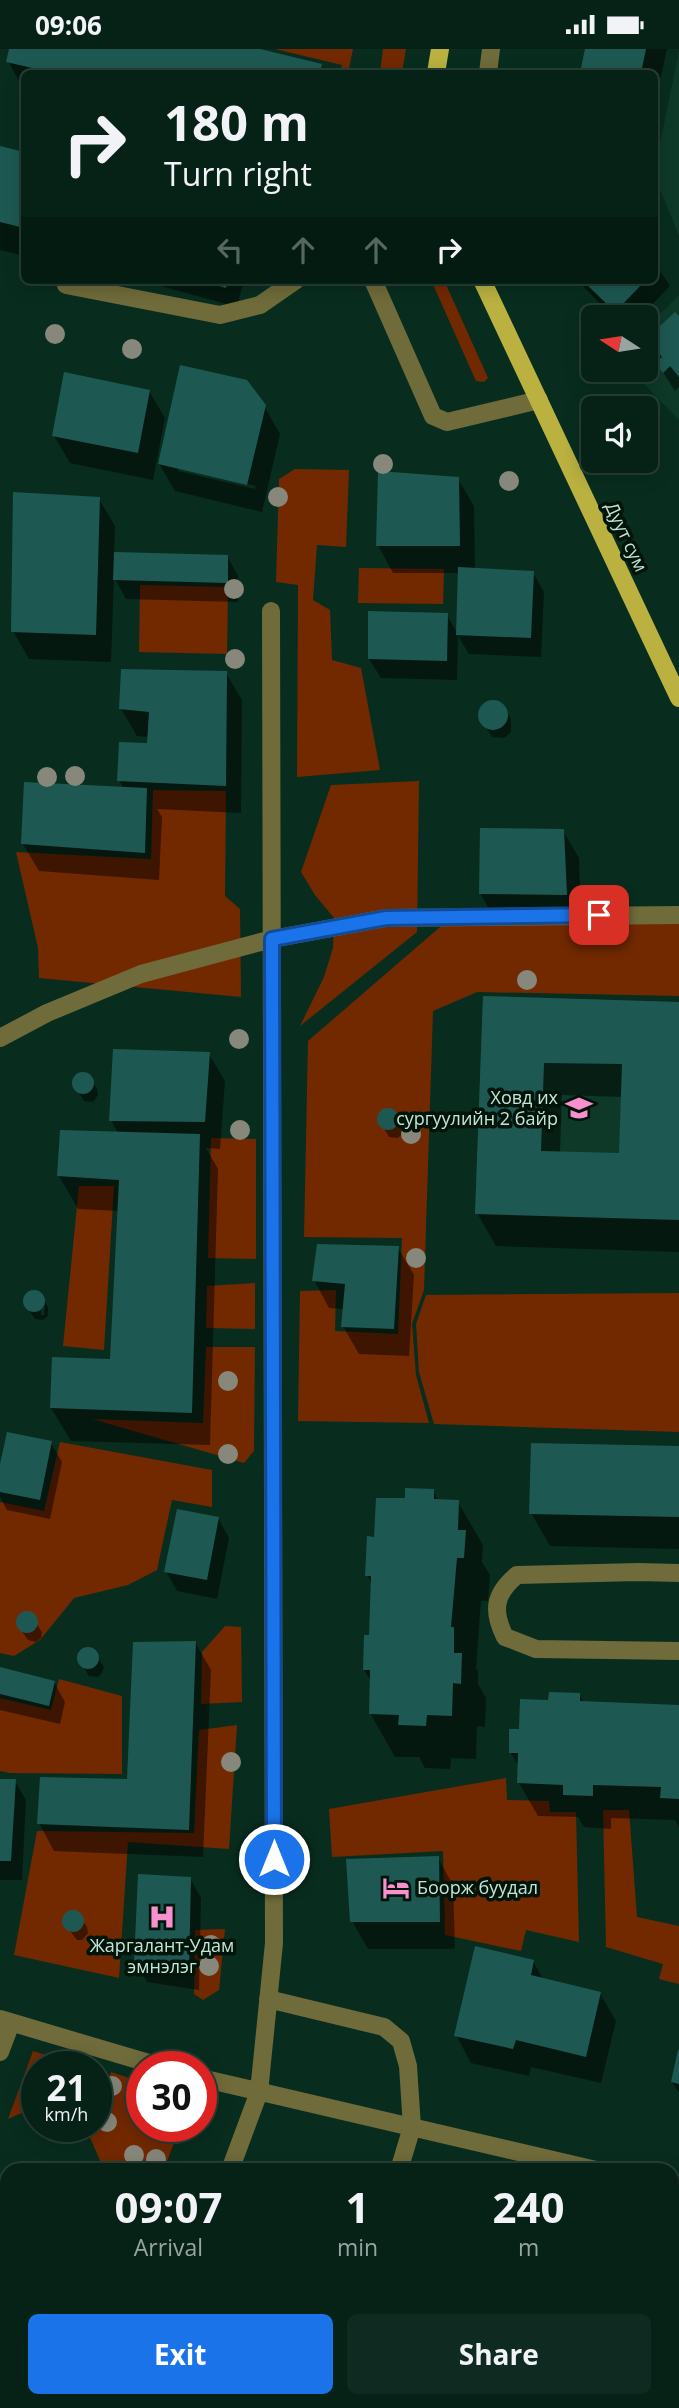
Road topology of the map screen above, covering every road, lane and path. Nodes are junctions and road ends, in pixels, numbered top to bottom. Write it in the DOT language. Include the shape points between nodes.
graph roads {
  1 [pos="440,49"];
  2 [pos="491,49"];
  3 [pos="436,70"];
  4 [pos="488,70"];
  5 [pos="290,284"];
  6 [pos="375,284"];
  7 [pos="484,284"];
  8 [pos="66,285"];
  9 [pos="538,400"];
  10 [pos="271,611"];
  11 [pos="679,698"];
  12 [pos="679,915"];
  13 [pos="272,939"];
  14 [pos="0,1038"];
  15 [pos="679,1573"];
  16 [pos="679,1651"];
  17 [pos="268,1999"];
  18 [pos="6,2021"];
  19 [pos="0,2052"];
  20 [pos="126,2056"];
  21 [pos="217,2082"];
  22 [pos="259,2092"];
  23 [pos="412,2127"];
  24 [pos="233,2163"];
  25 [pos="401,2163"];
  26 [pos="566,2163"];
  1 -- 3 [label="main road"];
  2 -- 4 [label="street"];
  5 -- 8 [label="street" via="260,305 220,315"];
  6 -- 9 [label="street" via="433,416 447,422"];
  7 -- 9 [label="main road, Дуут сум"];
  9 -- 11 [label="main road, Дуут сум"];
  10 -- 13 [label="street"];
  12 -- 13 [label="street" via="386,918"];
  13 -- 14 [label="street" via="141,974"];
  13 -- 17 [label="street" via="274,1943"];
  15 -- 16 [label="street" via="517,1575 504,1586 496,1605 505,1637 536,1649"];
  17 -- 22 [label="street"];
  17 -- 23 [label="street" via="384,2027 401,2041 408,2066"];
  18 -- 19 [label="street"];
  18 -- 20 [label="street"];
  21 -- 22 [label="street"];
  22 -- 23 [label="street"];
  22 -- 24 [label="street"];
  23 -- 25 [label="street"];
  23 -- 26 [label="street"];
}
